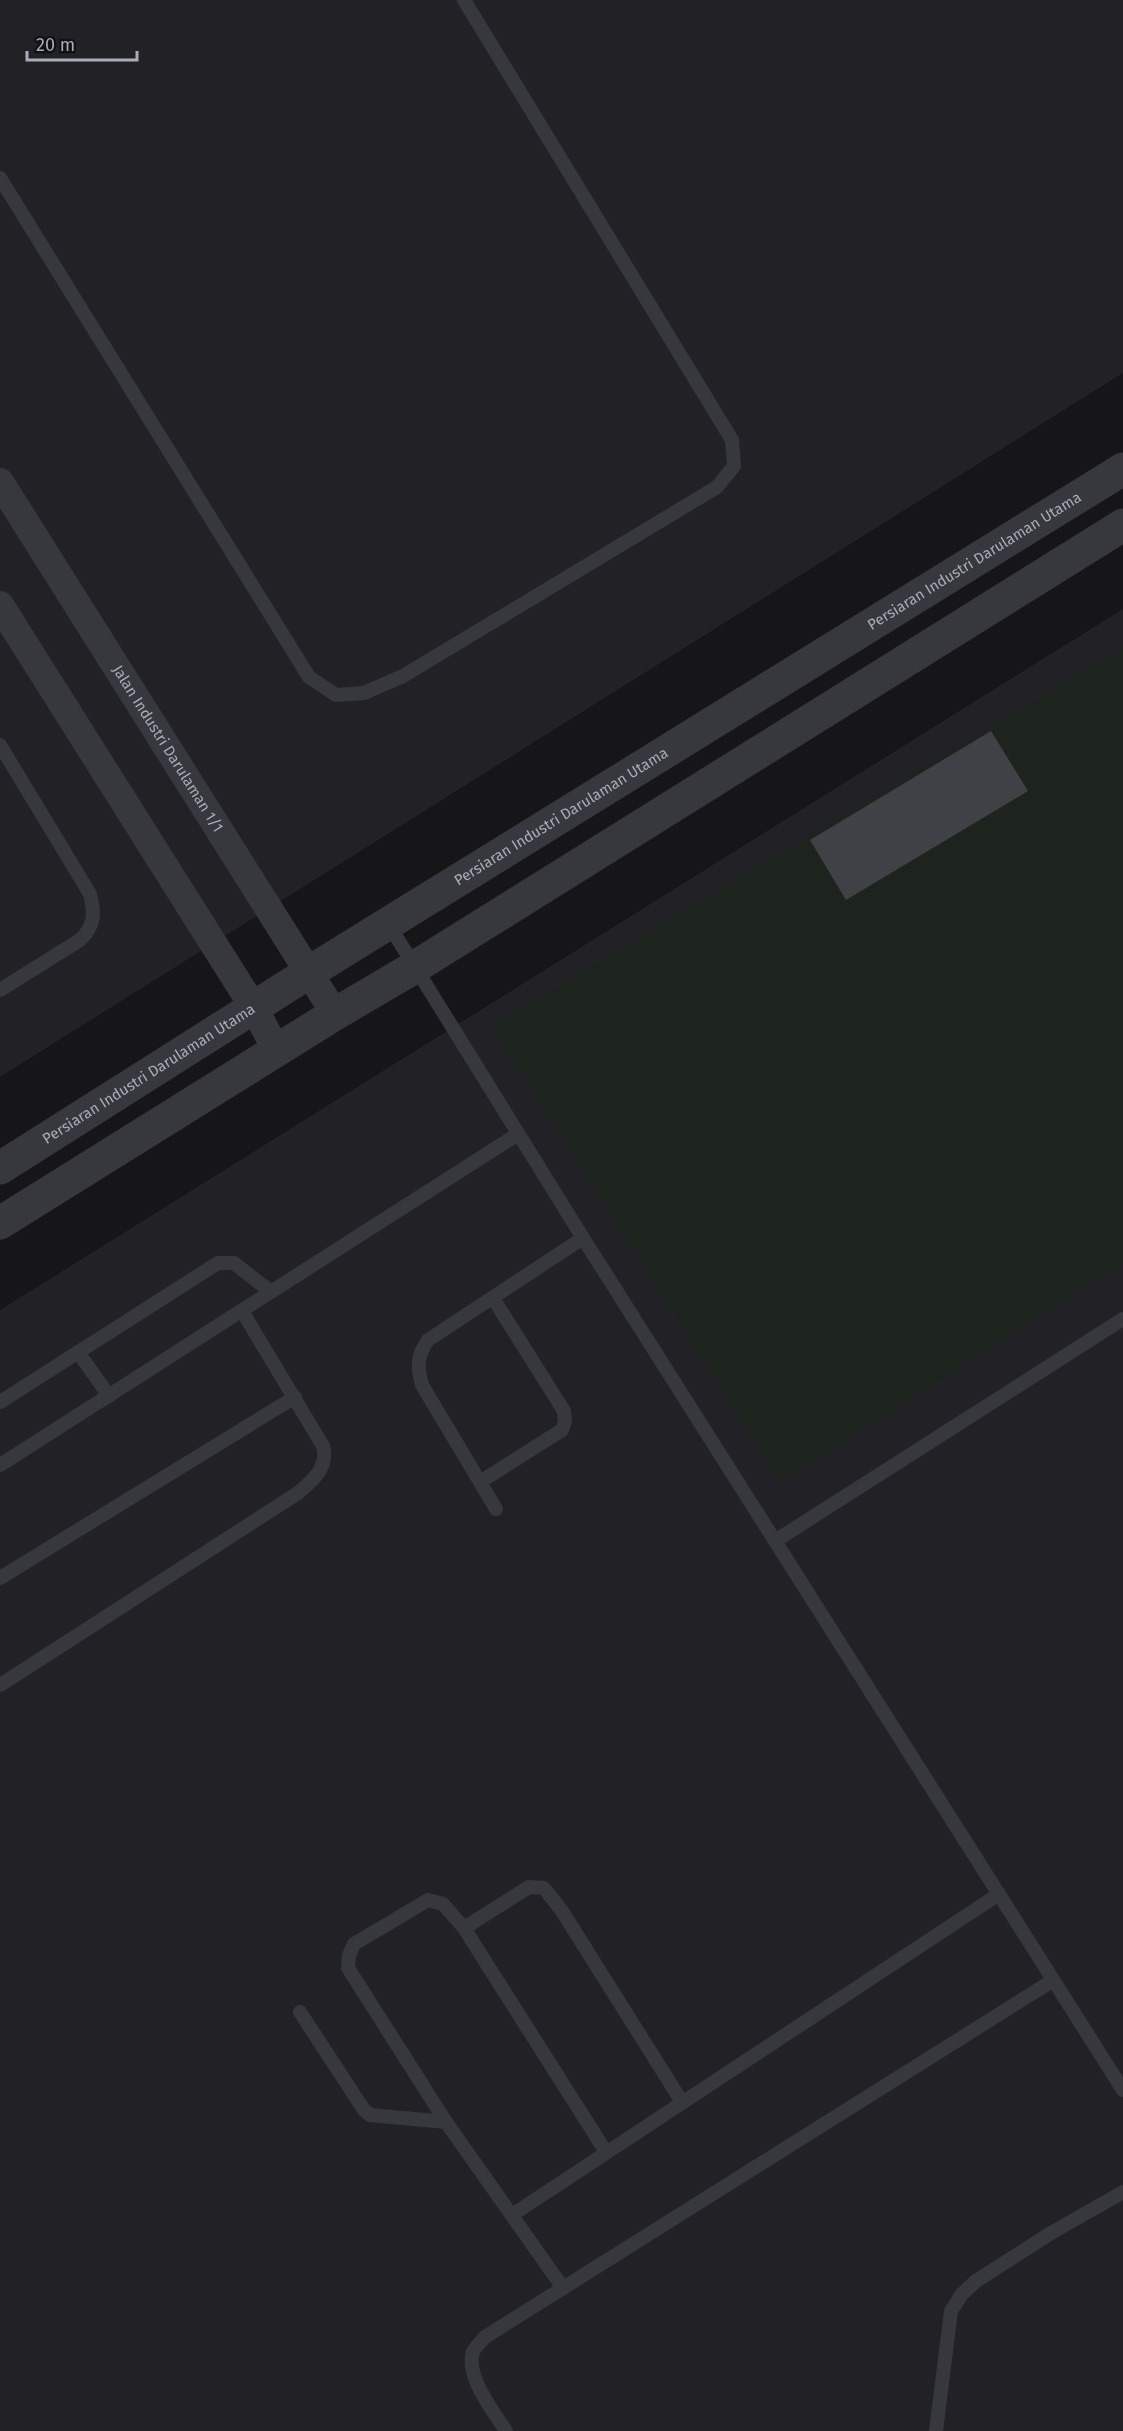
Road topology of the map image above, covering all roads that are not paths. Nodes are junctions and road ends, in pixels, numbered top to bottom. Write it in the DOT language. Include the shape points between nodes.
graph roads {
  1 [pos="464,0"];
  2 [pos="0,178"];
  3 [pos="1123,469"];
  4 [pos="0,482"];
  5 [pos="1123,525"];
  6 [pos="0,605"];
  7 [pos="0,745"];
  8 [pos="388,925"];
  9 [pos="415,967"];
  10 [pos="308,973"];
  11 [pos="0,990"];
  12 [pos="254,1008"];
  13 [pos="335,1014"];
  14 [pos="278,1051"];
  15 [pos="518,1134"];
  16 [pos="0,1168"];
  17 [pos="0,1223"];
  18 [pos="583,1238"];
  19 [pos="271,1292"];
  20 [pos="492,1298"];
  21 [pos="242,1311"];
  22 [pos="1123,1319"];
  23 [pos="78,1352"];
  24 [pos="109,1396"];
  25 [pos="295,1398"];
  26 [pos="0,1402"];
  27 [pos="0,1465"];
  28 [pos="480,1482"];
  29 [pos="496,1509"];
  30 [pos="775,1541"];
  31 [pos="0,1578"];
  32 [pos="0,1685"];
  33 [pos="999,1894"];
  34 [pos="464,1928"];
  35 [pos="1052,1981"];
  36 [pos="300,2012"];
  37 [pos="1123,2090"];
  38 [pos="682,2102"];
  39 [pos="446,2122"];
  40 [pos="606,2152"];
  41 [pos="1123,2193"];
  42 [pos="512,2215"];
  43 [pos="562,2288"];
  44 [pos="506,2431"];
  45 [pos="936,2431"];
  1 -- 2 [label="lane" via="732,440 734,465 717,487 403,676 364,693 336,695 309,677"];
  3 -- 8 [label="street, Persiaran Industri Darulaman Utama"];
  4 -- 10 [label="street, Jalan Industri Darulaman 1/1"];
  5 -- 9 [label="street"];
  6 -- 12 [label="street"];
  7 -- 11 [label="lane" via="90,894 95,912 90,930 80,940"];
  8 -- 9 [label="lane"];
  8 -- 10 [label="street, Persiaran Industri Darulaman Utama"];
  9 -- 13 [label="street"];
  9 -- 15 [label="lane"];
  10 -- 12 [label="street, Persiaran Industri Darulaman Utama"];
  10 -- 13 [label="street, Jalan Industri Darulaman 1/1"];
  12 -- 14 [label="street"];
  12 -- 16 [label="street, Persiaran Industri Darulaman Utama"];
  13 -- 14 [label="street"];
  14 -- 17 [label="street"];
  15 -- 18 [label="lane"];
  15 -- 19 [label="lane"];
  18 -- 20 [label="lane"];
  18 -- 30 [label="lane"];
  19 -- 21 [label="lane"];
  19 -- 23 [label="lane" via="234,1263 218,1263"];
  20 -- 28 [label="lane" via="428,1340 420,1352 417,1368 422,1385"];
  20 -- 28 [label="lane" via="564,1411 565,1421 562,1430"];
  21 -- 24 [label="lane"];
  21 -- 25 [label="lane"];
  22 -- 30 [label="lane"];
  23 -- 24 [label="lane"];
  23 -- 26 [label="lane"];
  24 -- 27 [label="lane"];
  25 -- 31 [label="lane"];
  25 -- 32 [label="lane" via="326,1455 312,1481"];
  28 -- 29 [label="lane"];
  30 -- 33 [label="lane"];
  33 -- 35 [label="lane"];
  33 -- 38 [label="lane"];
  34 -- 38 [label="lane" via="529,1887 544,1888"];
  34 -- 39 [label="lane" via="443,1904 428,1900 354,1944 349,1955 348,1968"];
  34 -- 40 [label="lane"];
  35 -- 37 [label="lane"];
  35 -- 43 [label="lane"];
  36 -- 39 [label="lane" via="370,2115"];
  38 -- 40 [label="lane"];
  39 -- 42 [label="lane"];
  40 -- 42 [label="lane"];
  41 -- 45 [label="lane" via="1051,2233 976,2281 962,2295 951,2311"];
  42 -- 43 [label="lane"];
  43 -- 44 [label="lane" via="486,2337 474,2351 472,2365 477,2383"];
}
